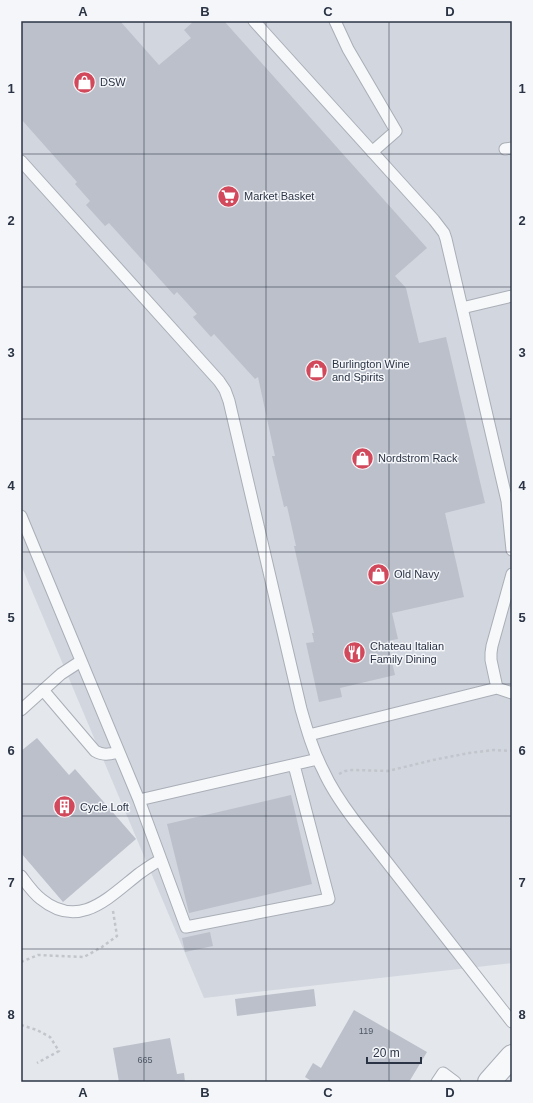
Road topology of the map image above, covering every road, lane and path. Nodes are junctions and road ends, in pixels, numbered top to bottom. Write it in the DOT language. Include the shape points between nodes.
graph roads {
  1 [pos="254,21"];
  2 [pos="335,21"];
  3 [pos="372,152"];
  4 [pos="21,161"];
  5 [pos="512,296"];
  6 [pos="462,308"];
  7 [pos="509,501"];
  8 [pos="21,516"];
  9 [pos="512,550"];
  10 [pos="512,574"];
  11 [pos="81,661"];
  12 [pos="498,688"];
  13 [pos="43,690"];
  14 [pos="512,693"];
  15 [pos="21,710"];
  16 [pos="309,734"];
  17 [pos="512,750"];
  18 [pos="119,752"];
  19 [pos="318,759"];
  20 [pos="294,765"];
  21 [pos="328,781"];
  22 [pos="139,800"];
  23 [pos="161,860"];
  24 [pos="21,876"];
  25 [pos="110,897"];
  26 [pos="21,962"];
  27 [pos="512,1022"];
  28 [pos="21,1025"];
  29 [pos="512,1056"];
  30 [pos="37,1063"];
  31 [pos="437,1082"];
  32 [pos="455,1082"];
  33 [pos="489,1082"];
  1 -- 3 [label="lane"];
  2 -- 3 [label="lane" via="348,50 396,131"];
  3 -- 6 [label="lane" via="444,233"];
  4 -- 16 [label="lane" via="214,376 228,395"];
  5 -- 6 [label="lane"];
  6 -- 7 [label="lane"];
  7 -- 9 [label="lane"];
  8 -- 11 [label="lane"];
  10 -- 12 [label="lane" via="491,653"];
  11 -- 13 [label="lane"];
  11 -- 18 [label="lane"];
  12 -- 14 [label="lane"];
  12 -- 16 [label="lane"];
  13 -- 15 [label="lane"];
  13 -- 18 [label="lane" via="95,751 104,755"];
  16 -- 19 [label="lane"];
  17 -- 21 [label="path" via="469,753 388,771 345,771"];
  18 -- 22 [label="lane"];
  19 -- 20 [label="lane"];
  19 -- 21 [label="lane"];
  20 -- 22 [label="lane"];
  20 -- 23 [label="lane" via="329,899 186,927"];
  21 -- 27 [label="lane" via="354,820"];
  22 -- 23 [label="lane"];
  23 -- 25 [label="lane" via="141,872"];
  24 -- 25 [label="lane" via="42,900 64,911 88,910"];
  25 -- 26 [label="path" via="117,936 102,947 84,957 38,954"];
  28 -- 30 [label="path" via="50,1037 59,1051"];
  29 -- 33 [label="street"];
  31 -- 32 [label="lane" via="443,1073"];
}
